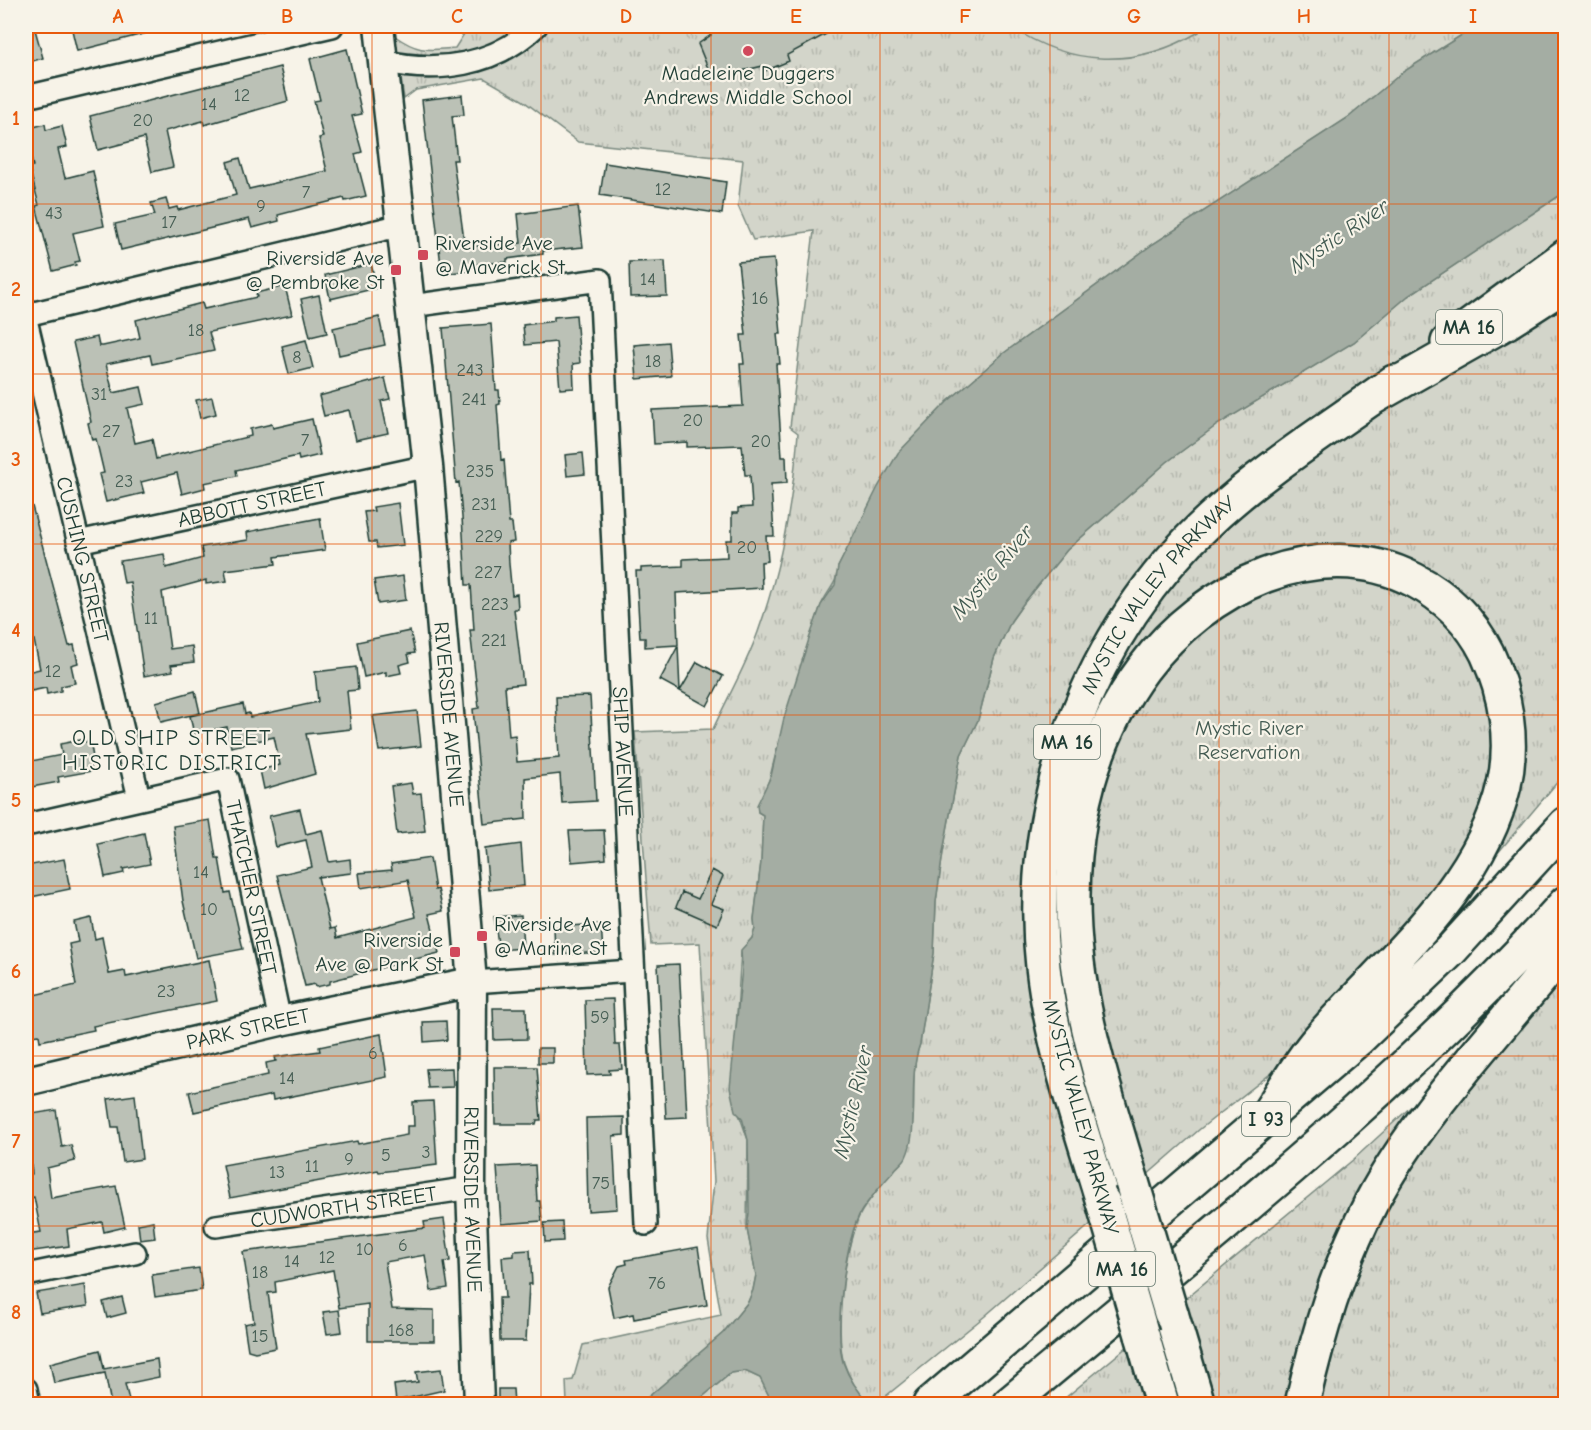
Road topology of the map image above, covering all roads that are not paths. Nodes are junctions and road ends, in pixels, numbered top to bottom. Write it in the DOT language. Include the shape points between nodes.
graph roads {
  1 [pos="332,26"];
  2 [pos="379,26"];
  3 [pos="536,26"];
  4 [pos="383,61"];
  5 [pos="26,97"];
  6 [pos="402,225"];
  7 [pos="1566,256"];
  8 [pos="1566,284"];
  9 [pos="411,306"];
  10 [pos="26,315"];
  11 [pos="26,320"];
  12 [pos="1372,398"];
  13 [pos="428,466"];
  14 [pos="78,542"];
  15 [pos="139,798"];
  16 [pos="1566,824"];
  17 [pos="26,825"];
  18 [pos="1566,903"];
  19 [pos="1566,947"];
  20 [pos="632,971"];
  21 [pos="472,982"];
  22 [pos="280,1021"];
  23 [pos="26,1081"];
  24 [pos="1264,1120"];
  25 [pos="471,1188"];
  26 [pos="646,1224"];
  27 [pos="216,1226"];
  28 [pos="135,1253"];
  29 [pos="26,1275"];
  30 [pos="26,1389"];
  31 [pos="938,1398"];
  32 [pos="29,1404"];
  33 [pos="478,1404"];
  34 [pos="1010,1404"];
  35 [pos="1162,1404"];
  36 [pos="1198,1404"];
  37 [pos="1302,1404"];
  1 -- 5 [label="street"];
  2 -- 4 [label="main road, RIVERSIDE AVENUE"];
  3 -- 4 [label="street" via="511,45 478,60 418,68"];
  4 -- 6 [label="main road, RIVERSIDE AVENUE"];
  6 -- 9 [label="main road, RIVERSIDE AVENUE"];
  6 -- 10 [label="street"];
  7 -- 12 [label="main road, MYSTIC VALLEY PARKWAY / MA 16"];
  8 -- 12 [label="main road"];
  9 -- 13 [label="main road, RIVERSIDE AVENUE"];
  9 -- 20 [label="street, SHIP AVENUE" via="600,280"];
  11 -- 14 [label="street, CUSHING STREET"];
  12 -- 35 [label="main road, MYSTIC VALLEY PARKWAY / MA 16, bridge" via="1236,497 1165,568 1110,649 1077,714 1050,814 1040,915 1043,965 1054,1030"];
  13 -- 14 [label="street, ABBOTT STREET"];
  13 -- 21 [label="main road, RIVERSIDE AVENUE"];
  14 -- 15 [label="street, CUSHING STREET"];
  15 -- 17 [label="street, THATCHER STREET"];
  15 -- 22 [label="street, THATCHER STREET" via="228,779"];
  16 -- 24 [label="main road, I 93" via="1496,903 1412,988"];
  18 -- 34 [label="main road, I 93" via="1497,977 1385,1084"];
  19 -- 37 [label="main road" via="1408,1145 1372,1203 1329,1300"];
  20 -- 21 [label="street"];
  20 -- 26 [label="street, SHIP AVENUE"];
  21 -- 22 [label="main road, PARK STREET"];
  21 -- 25 [label="main road, RIVERSIDE AVENUE"];
  22 -- 23 [label="main road, PARK STREET"];
  24 -- 31 [label="main road, I 93"];
  24 -- 36 [label="main road, bridge" via="1316,1042 1427,920 1470,866 1495,815 1504,784 1507,723 1495,669 1483,645 1451,604 1427,586 1379,565 1351,560 1288,566 1230,592 1170,639 1124,697 1093,762 1083,802 1076,849 1074,940 1079,987 1089,1033"];
  25 -- 27 [label="street, CUDWORTH STREET"];
  25 -- 33 [label="main road, RIVERSIDE AVENUE"];
  28 -- 29 [label="street"];
  30 -- 32 [label="street"];
}
